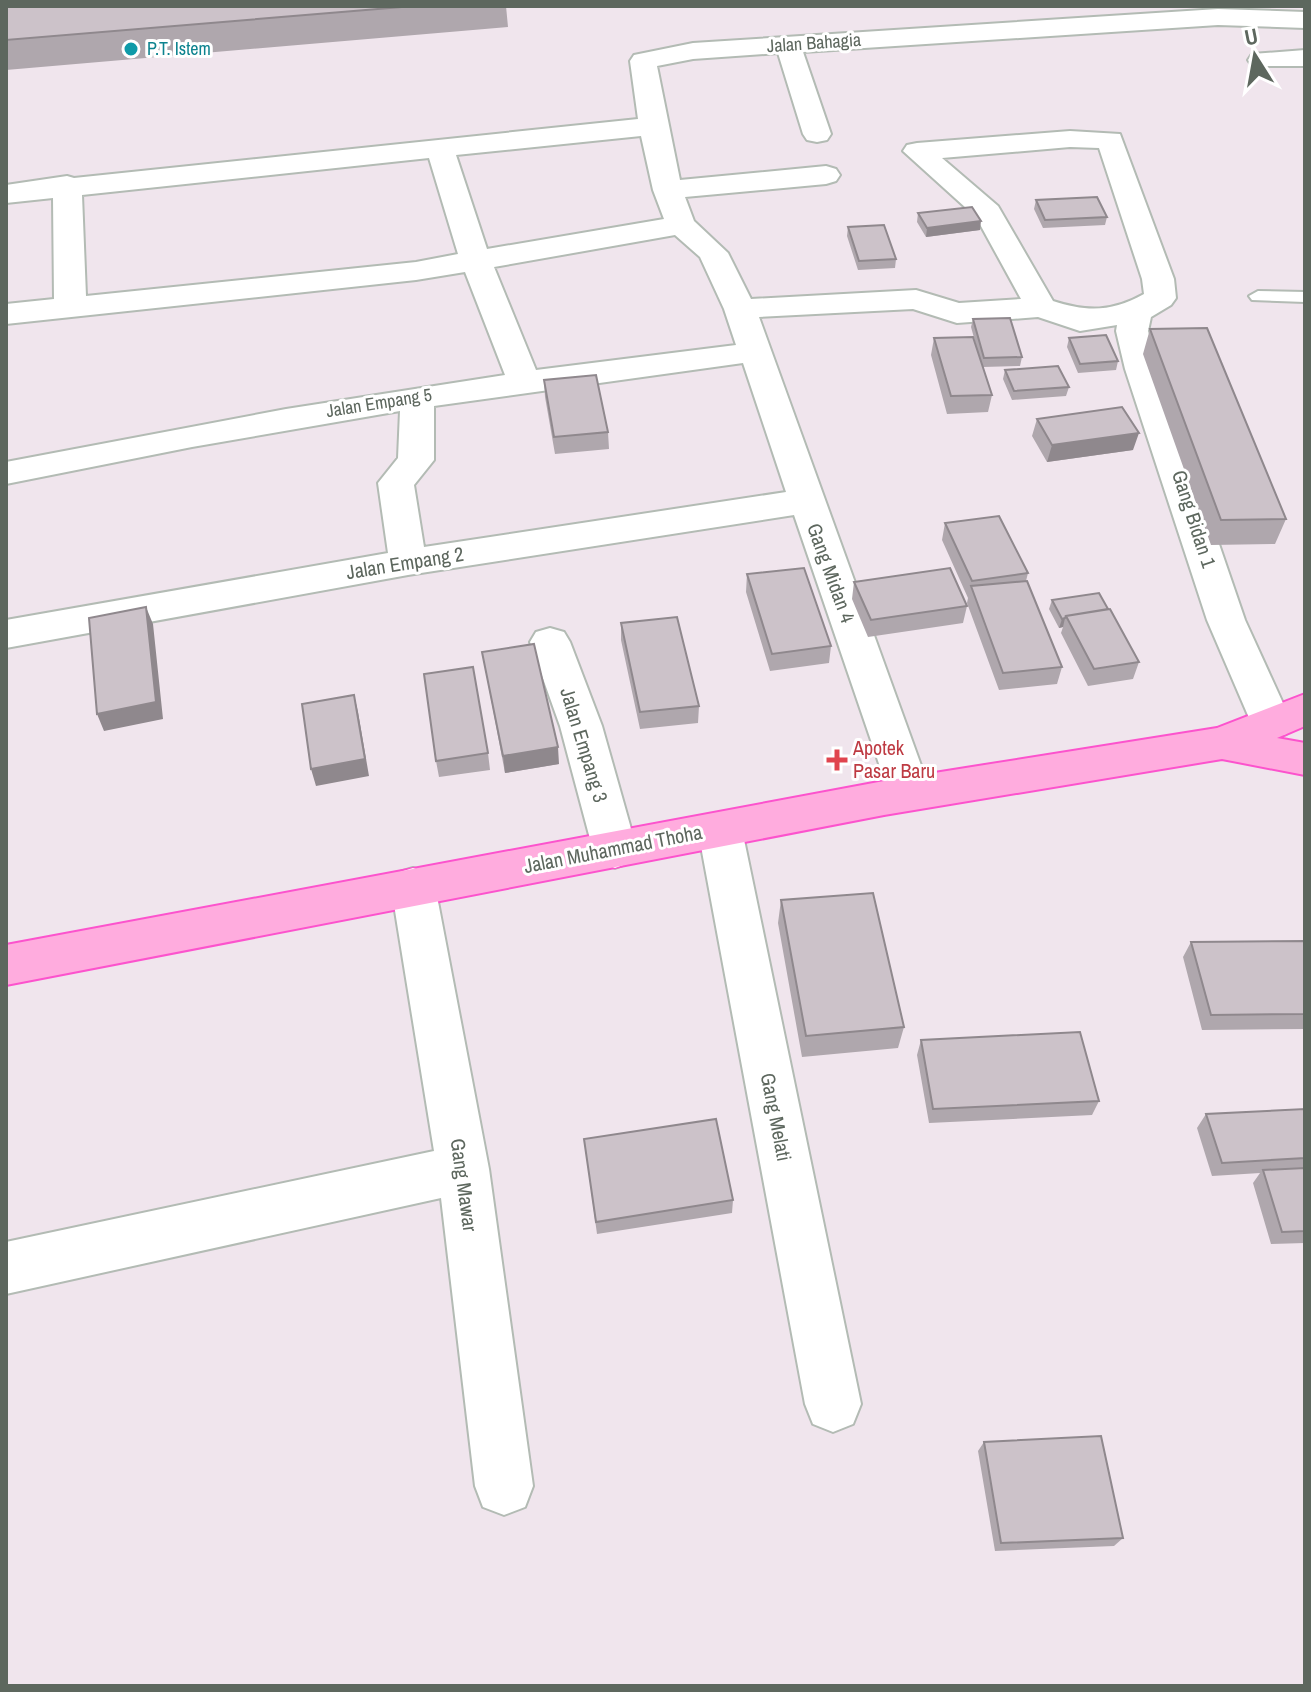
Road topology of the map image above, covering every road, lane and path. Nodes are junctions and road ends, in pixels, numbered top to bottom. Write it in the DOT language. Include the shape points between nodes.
graph roads {
  1 [pos="998,6"];
  2 [pos="865,9"];
  3 [pos="1246,11"];
  4 [pos="1218,17"];
  5 [pos="1305,20"];
  6 [pos="1013,31"];
  7 [pos="858,40"];
  8 [pos="788,45"];
  9 [pos="1305,58"];
  10 [pos="653,126"];
  11 [pos="817,134"];
  12 [pos="440,148"];
  13 [pos="826,175"];
  14 [pos="67,185"];
  15 [pos="668,190"];
  16 [pos="6,194"];
  17 [pos="681,225"];
  18 [pos="475,259"];
  19 [pos="1258,296"];
  20 [pos="1305,297"];
  21 [pos="70,306"];
  22 [pos="1041,307"];
  23 [pos="740,309"];
  24 [pos="1136,312"];
  25 [pos="6,314"];
  26 [pos="756,352"];
  27 [pos="524,381"];
  28 [pos="417,397"];
  29 [pos="6,473"];
  30 [pos="806,501"];
  31 [pos="408,562"];
  32 [pos="6,634"];
  33 [pos="550,642"];
  34 [pos="1288,716"];
  35 [pos="1222,743"];
  36 [pos="1305,759"];
  37 [pos="910,793"];
  38 [pos="720,830"];
  39 [pos="615,850"];
  40 [pos="413,886"];
  41 [pos="6,965"];
  42 [pos="463,1169"];
  43 [pos="6,1268"];
  44 [pos="833,1404"];
  45 [pos="504,1486"];
  1 -- 6 [label="street"];
  2 -- 7 [label="street"];
  3 -- 4 [label="street, Jalan Bahagia"];
  3 -- 5 [label="street, Jalan Bahagia"];
  4 -- 6 [label="street, Jalan Bahagia"];
  4 -- 9 [label="street" via="1252,53"];
  6 -- 7 [label="street, Jalan Bahagia"];
  7 -- 8 [label="street, Jalan Bahagia"];
  8 -- 10 [label="street, Jalan Bahagia" via="693,51 643,61"];
  8 -- 11 [label="street"];
  10 -- 12 [label="street"];
  10 -- 15 [label="street, Jalan Bahagia"];
  12 -- 14 [label="street"];
  12 -- 18 [label="street"];
  13 -- 15 [label="street"];
  14 -- 16 [label="street"];
  14 -- 21 [label="street"];
  15 -- 17 [label="street, Jalan Bahagia"];
  17 -- 18 [label="street"];
  17 -- 23 [label="street, Jalan Bahagia" via="713,253"];
  18 -- 21 [label="street" via="416,271"];
  18 -- 27 [label="street"];
  19 -- 20 [label="lane"];
  21 -- 25 [label="street"];
  22 -- 23 [label="street" via="957,313 916,299"];
  22 -- 24 [label="street" via="1080,321"];
  22 -- 24 [label="street" via="988,212 917,151 1110,140 1158,279 1160,298"];
  23 -- 26 [label="street, Jalan Bahagia"];
  24 -- 34 [label="street, Gang Bidan 1" via="1132,331 1142,369 1226,620"];
  26 -- 27 [label="street, Jalan Empang 5"];
  26 -- 30 [label="street, Gang Midan 4"];
  27 -- 28 [label="street, Jalan Empang 5"];
  28 -- 29 [label="street, Jalan Empang 5" via="165,439"];
  28 -- 31 [label="street" via="416,460 396,483"];
  30 -- 31 [label="street, Jalan Empang 2"];
  30 -- 37 [label="street, Gang Midan 4"];
  31 -- 32 [label="street, Jalan Empang 2"];
  33 -- 39 [label="street, Jalan Empang 3" via="581,726"];
  34 -- 35 [label="main road, Jalan Muhammad Thoha"];
  35 -- 36 [label="main road, Jalan Muhammad Thoha"];
  35 -- 37 [label="main road, Jalan Muhammad Thoha"];
  37 -- 38 [label="main road, Jalan Muhammad Thoha"];
  38 -- 39 [label="main road, Jalan Muhammad Thoha"];
  38 -- 44 [label="street, Gang Melati"];
  39 -- 40 [label="main road, Jalan Muhammad Thoha"];
  40 -- 41 [label="main road, Jalan Muhammad Thoha"];
  40 -- 42 [label="street, Gang Mawar"];
  42 -- 43 [label="street"];
  42 -- 45 [label="street, Gang Mawar"];
}
